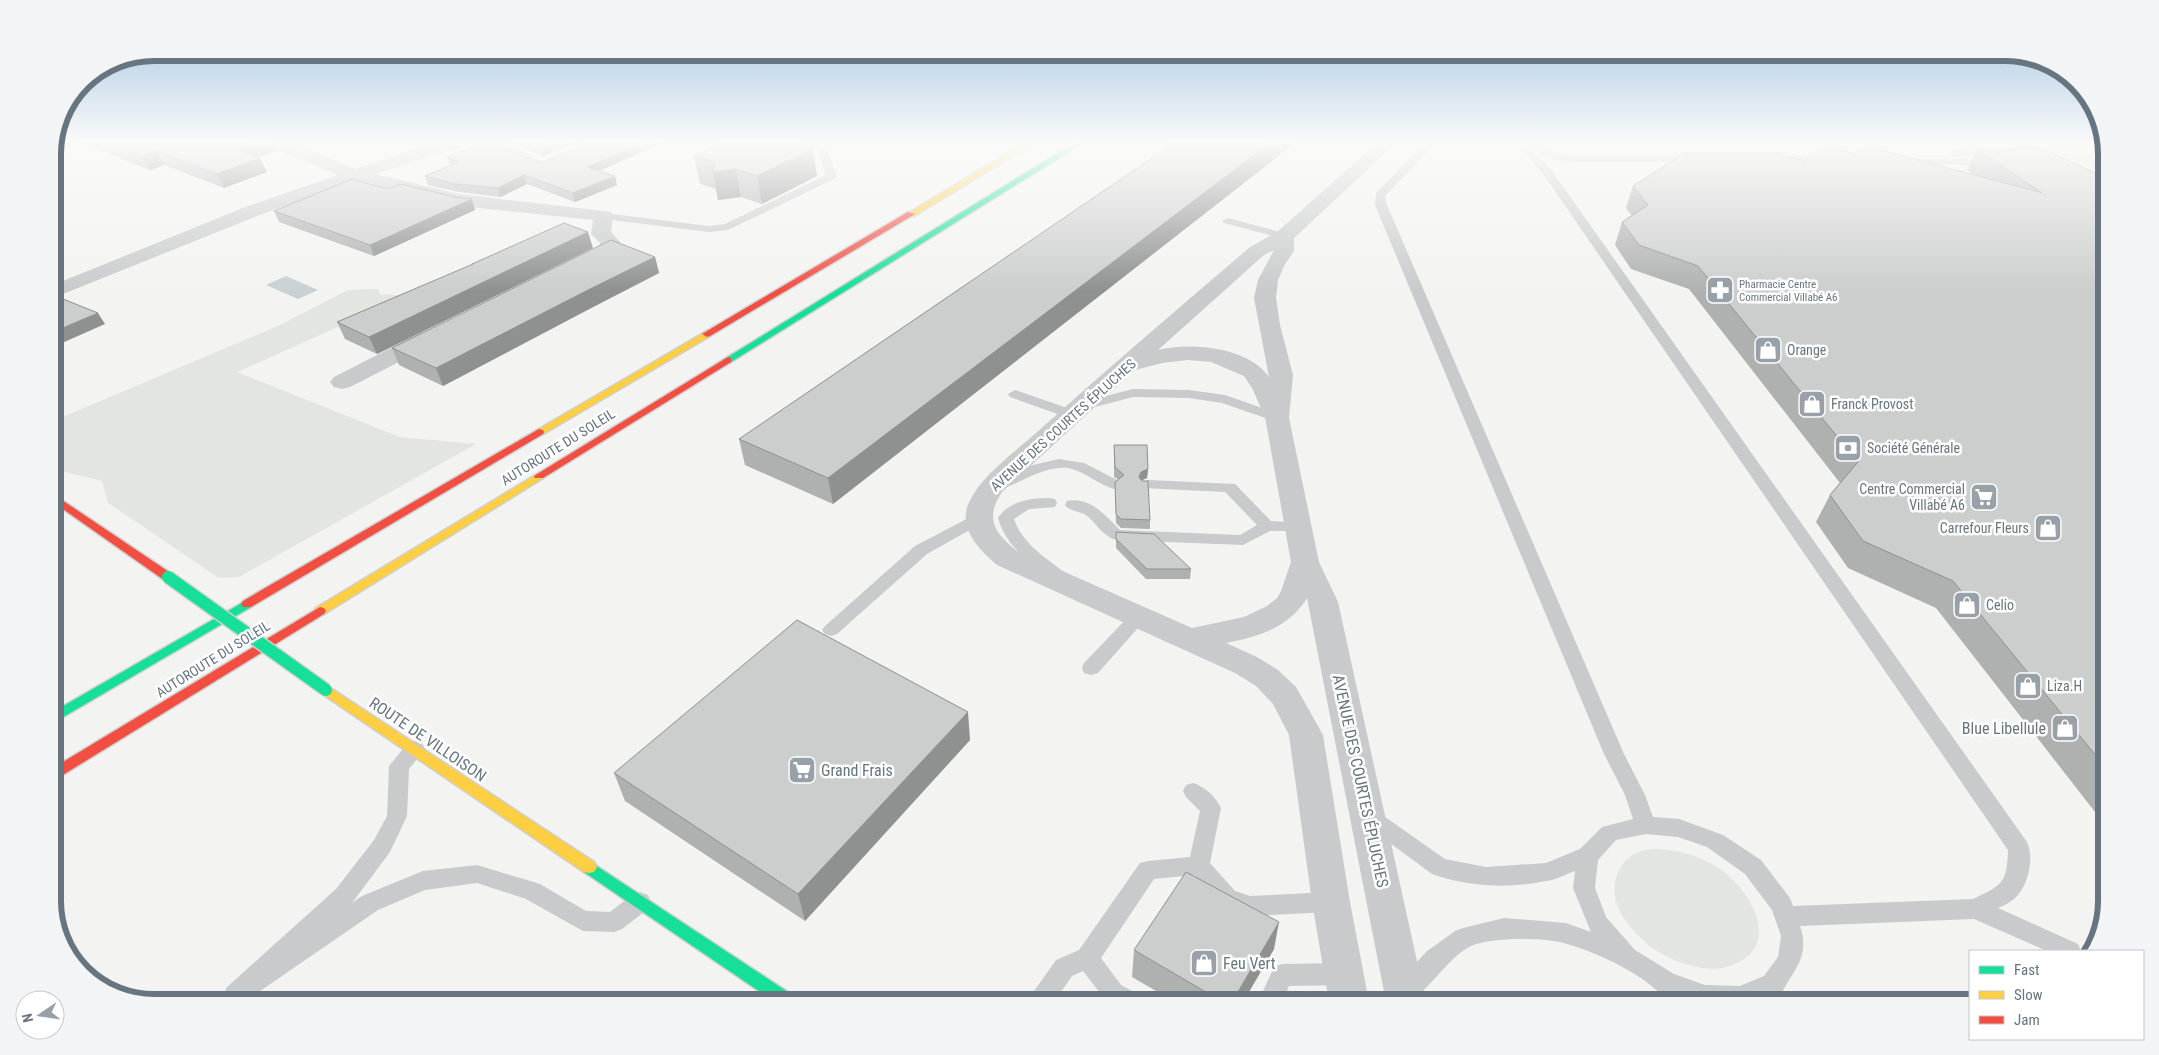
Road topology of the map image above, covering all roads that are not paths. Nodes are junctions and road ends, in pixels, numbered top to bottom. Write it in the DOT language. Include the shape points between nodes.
graph roads {
  1 [pos="305,192"];
  2 [pos="430,192"];
  3 [pos="799,192"];
  4 [pos="949,192"];
  5 [pos="1001,192"];
  6 [pos="1333,192"];
  7 [pos="1383,192"];
  8 [pos="1561,192"];
  9 [pos="604,216"];
  10 [pos="1228,221"];
  11 [pos="1284,236"];
  12 [pos="569,269"];
  13 [pos="61,289"];
  14 [pos="449,328"];
  15 [pos="1129,365"];
  16 [pos="342,382"];
  17 [pos="1015,394"];
  18 [pos="1076,411"];
  19 [pos="1277,418"];
  20 [pos="1114,484"];
  21 [pos="1148,484"];
  22 [pos="993,486"];
  23 [pos="61,503"];
  24 [pos="1049,503"];
  25 [pos="1073,505"];
  26 [pos="978,518"];
  27 [pos="1267,526"];
  28 [pos="1298,528"];
  29 [pos="1305,562"];
  30 [pos="1072,588"];
  31 [pos="1139,616"];
  32 [pos="831,630"];
  33 [pos="1192,639"];
  34 [pos="1091,668"];
  35 [pos="61,713"];
  36 [pos="415,749"];
  37 [pos="61,770"];
  38 [pos="1193,791"];
  39 [pos="1368,816"];
  40 [pos="1646,825"];
  41 [pos="1588,856"];
  42 [pos="1199,865"];
  43 [pos="640,902"];
  44 [pos="1331,902"];
  45 [pos="1975,909"];
  46 [pos="1786,916"];
  47 [pos="2068,950"];
  48 [pos="1087,958"];
  49 [pos="1627,958"];
  50 [pos="1666,983"];
  51 [pos="1346,988"];
  52 [pos="1769,993"];
  53 [pos="236,994"];
  54 [pos="238,994"];
  55 [pos="776,994"];
  56 [pos="1046,994"];
  57 [pos="1115,994"];
  58 [pos="1274,994"];
  59 [pos="1404,994"];
  60 [pos="1408,994"];
  61 [pos="1676,994"];
  62 [pos="1699,994"];
  1 -- 13 [label="street"];
  2 -- 9 [label="street" via="459,200"];
  3 -- 9 [label="lane" via="728,227 709,229"];
  4 -- 35 [label="main road, AUTOROUTE DU SOLEIL"];
  5 -- 37 [label="main road, AUTOROUTE DU SOLEIL"];
  6 -- 11 [label="street, AVENUE DES COURTES ÉPLUCHES"];
  7 -- 40 [label="lane" via="1381,205"];
  8 -- 45 [label="lane" via="2019,848 2019,874 2008,892"];
  9 -- 12 [label="street" via="601,234 610,242 609,250"];
  10 -- 11 [label="lane"];
  11 -- 15 [label="street, AVENUE DES COURTES ÉPLUCHES" via="1257,251"];
  11 -- 19 [label="street, AVENUE DES COURTES ÉPLUCHES" via="1284,250 1268,280 1265,298 1281,375"];
  14 -- 16 [label="street"];
  15 -- 18 [label="street, AVENUE DES COURTES ÉPLUCHES"];
  15 -- 19 [label="street" via="1162,354 1189,352 1227,358 1253,372"];
  17 -- 18 [label="lane"];
  18 -- 19 [label="lane" via="1133,393 1181,393 1225,399"];
  18 -- 22 [label="street, AVENUE DES COURTES ÉPLUCHES"];
  19 -- 28 [label="street, AVENUE DES COURTES ÉPLUCHES"];
  20 -- 22 [label="lane" via="1080,466 1065,464 1050,465"];
  21 -- 27 [label="lane" via="1229,487"];
  22 -- 26 [label="street, AVENUE DES COURTES ÉPLUCHES" via="984,497"];
  23 -- 36 [label="main road, ROUTE DE VILLOISON, bridge"];
  24 -- 30 [label="lane" via="1024,504 1012,510 1006,518 1008,528 1014,538"];
  25 -- 27 [label="lane" via="1093,512 1116,535 1243,540"];
  26 -- 30 [label="street" via="990,544 1007,558"];
  26 -- 32 [label="lane" via="921,550"];
  27 -- 28 [label="lane"];
  28 -- 29 [label="street, AVENUE DES COURTES ÉPLUCHES"];
  29 -- 33 [label="street" via="1287,605 1267,621"];
  29 -- 39 [label="street, AVENUE DES COURTES ÉPLUCHES" via="1323,602"];
  30 -- 31 [label="street"];
  31 -- 33 [label="street"];
  31 -- 34 [label="lane"];
  33 -- 44 [label="street" via="1246,664 1267,678 1285,696 1306,735"];
  36 -- 43 [label="main road, ROUTE DE VILLOISON"];
  36 -- 53 [label="lane" via="399,766 398,816 382,846 344,896"];
  38 -- 42 [label="lane" via="1211,808"];
  39 -- 41 [label="lane" via="1440,867 1486,877 1547,872"];
  39 -- 59 [label="street, AVENUE DES COURTES ÉPLUCHES"];
  40 -- 41 [label="lane" via="1610,833"];
  40 -- 46 [label="lane" via="1679,828 1715,842 1753,867 1782,904"];
  41 -- 49 [label="lane" via="1584,888 1597,922"];
  42 -- 44 [label="lane" via="1227,898 1250,906"];
  42 -- 48 [label="lane" via="1148,870"];
  43 -- 54 [label="lane" via="614,922 583,921 532,891 478,874 423,881 370,903"];
  43 -- 55 [label="main road, ROUTE DE VILLOISON"];
  44 -- 51 [label="street"];
  45 -- 46 [label="lane"];
  45 -- 47 [label="lane"];
  46 -- 52 [label="lane" via="1792,936 1789,961"];
  48 -- 56 [label="lane" via="1064,968"];
  48 -- 57 [label="lane"];
  49 -- 50 [label="lane"];
  49 -- 60 [label="lane" via="1566,933 1504,928 1463,938 1434,960"];
  50 -- 61 [label="lane"];
  50 -- 62 [label="lane"];
  51 -- 58 [label="lane" via="1282,976"];
}
